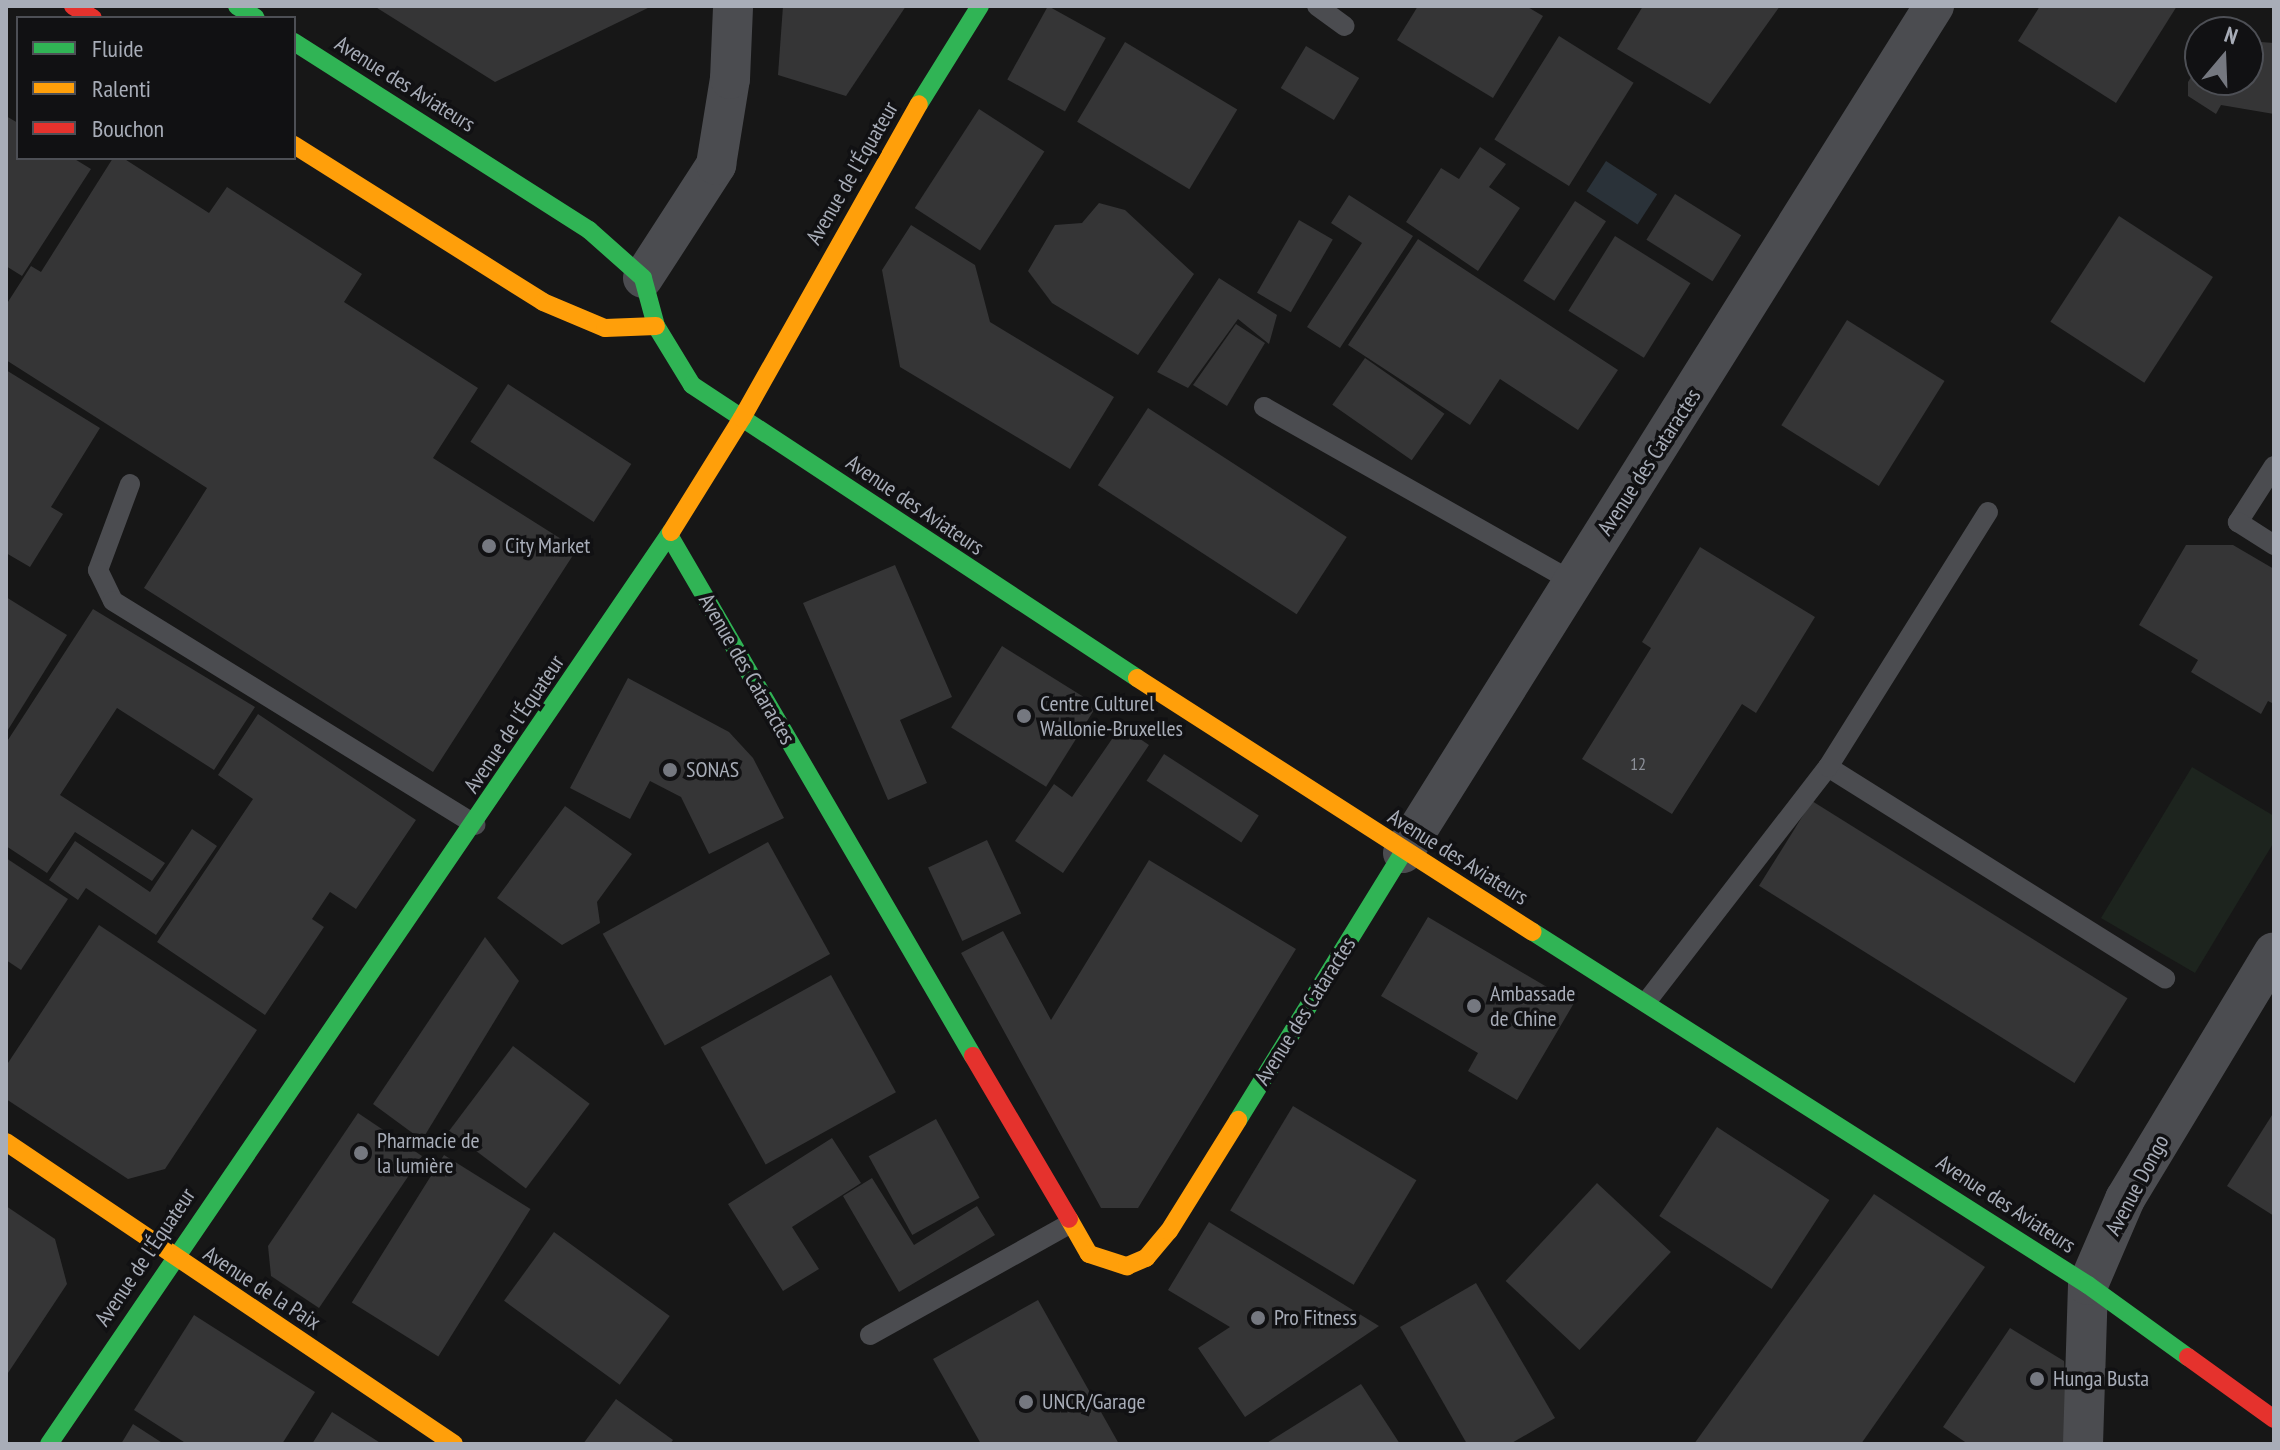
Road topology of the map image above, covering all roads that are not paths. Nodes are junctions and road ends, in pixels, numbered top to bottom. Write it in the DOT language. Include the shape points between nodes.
graph roads {
  1 [pos="733,6"];
  2 [pos="980,6"];
  3 [pos="1317,6"];
  4 [pos="1934,6"];
  5 [pos="1345,26"];
  6 [pos="296,43"];
  7 [pos="296,146"];
  8 [pos="643,278"];
  9 [pos="656,326"];
  10 [pos="1264,407"];
  11 [pos="742,418"];
  12 [pos="2274,466"];
  13 [pos="130,484"];
  14 [pos="1988,512"];
  15 [pos="669,535"];
  16 [pos="2274,545"];
  17 [pos="1572,581"];
  18 [pos="1828,767"];
  19 [pos="475,825"];
  20 [pos="1403,853"];
  21 [pos="2274,952"];
  22 [pos="2165,978"];
  23 [pos="1647,1001"];
  24 [pos="6,1142"];
  25 [pos="1068,1225"];
  26 [pos="172,1258"];
  27 [pos="2088,1285"];
  28 [pos="870,1335"];
  29 [pos="2265,1407"];
  30 [pos="2274,1419"];
  31 [pos="49,1444"];
  32 [pos="454,1444"];
  33 [pos="2083,1444"];
  1 -- 8 [label="street" via="730,79 716,165"];
  2 -- 11 [label="street, Avenue de l'Équateur" via="887,156"];
  3 -- 5 [label="lane"];
  4 -- 17 [label="street, Avenue des Cataractes"];
  6 -- 8 [label="street, Avenue des Aviateurs" via="589,230"];
  7 -- 9 [label="street" via="543,302 605,328"];
  8 -- 9 [label="street, Avenue des Aviateurs"];
  9 -- 11 [label="street, Avenue des Aviateurs" via="692,385"];
  10 -- 17 [label="lane"];
  11 -- 15 [label="street, Avenue de l'Équateur"];
  11 -- 20 [label="street, Avenue des Aviateurs"];
  12 -- 16 [label="lane" via="2238,522"];
  13 -- 19 [label="lane" via="98,570 113,601"];
  14 -- 18 [label="lane"];
  15 -- 19 [label="street, Avenue de l'Équateur"];
  15 -- 25 [label="street, Avenue des Cataractes"];
  17 -- 20 [label="street, Avenue des Cataractes"];
  18 -- 22 [label="lane"];
  18 -- 23 [label="lane"];
  19 -- 26 [label="street, Avenue de l'Équateur"];
  20 -- 23 [label="street, Avenue des Aviateurs"];
  20 -- 25 [label="street, Avenue des Cataractes" via="1169,1231 1146,1258 1127,1266 1089,1254"];
  21 -- 27 [label="street, Avenue Dongo" via="2125,1199"];
  23 -- 27 [label="street, Avenue des Aviateurs"];
  24 -- 26 [label="street, Avenue de la Paix"];
  25 -- 28 [label="lane"];
  26 -- 31 [label="street, Avenue de l'Équateur"];
  26 -- 32 [label="street, Avenue de la Paix"];
  27 -- 29 [label="street, Avenue des Aviateurs"];
  27 -- 33 [label="street, Avenue Dongo"];
  29 -- 30 [label="street, Avenue des Aviateurs"];
}
